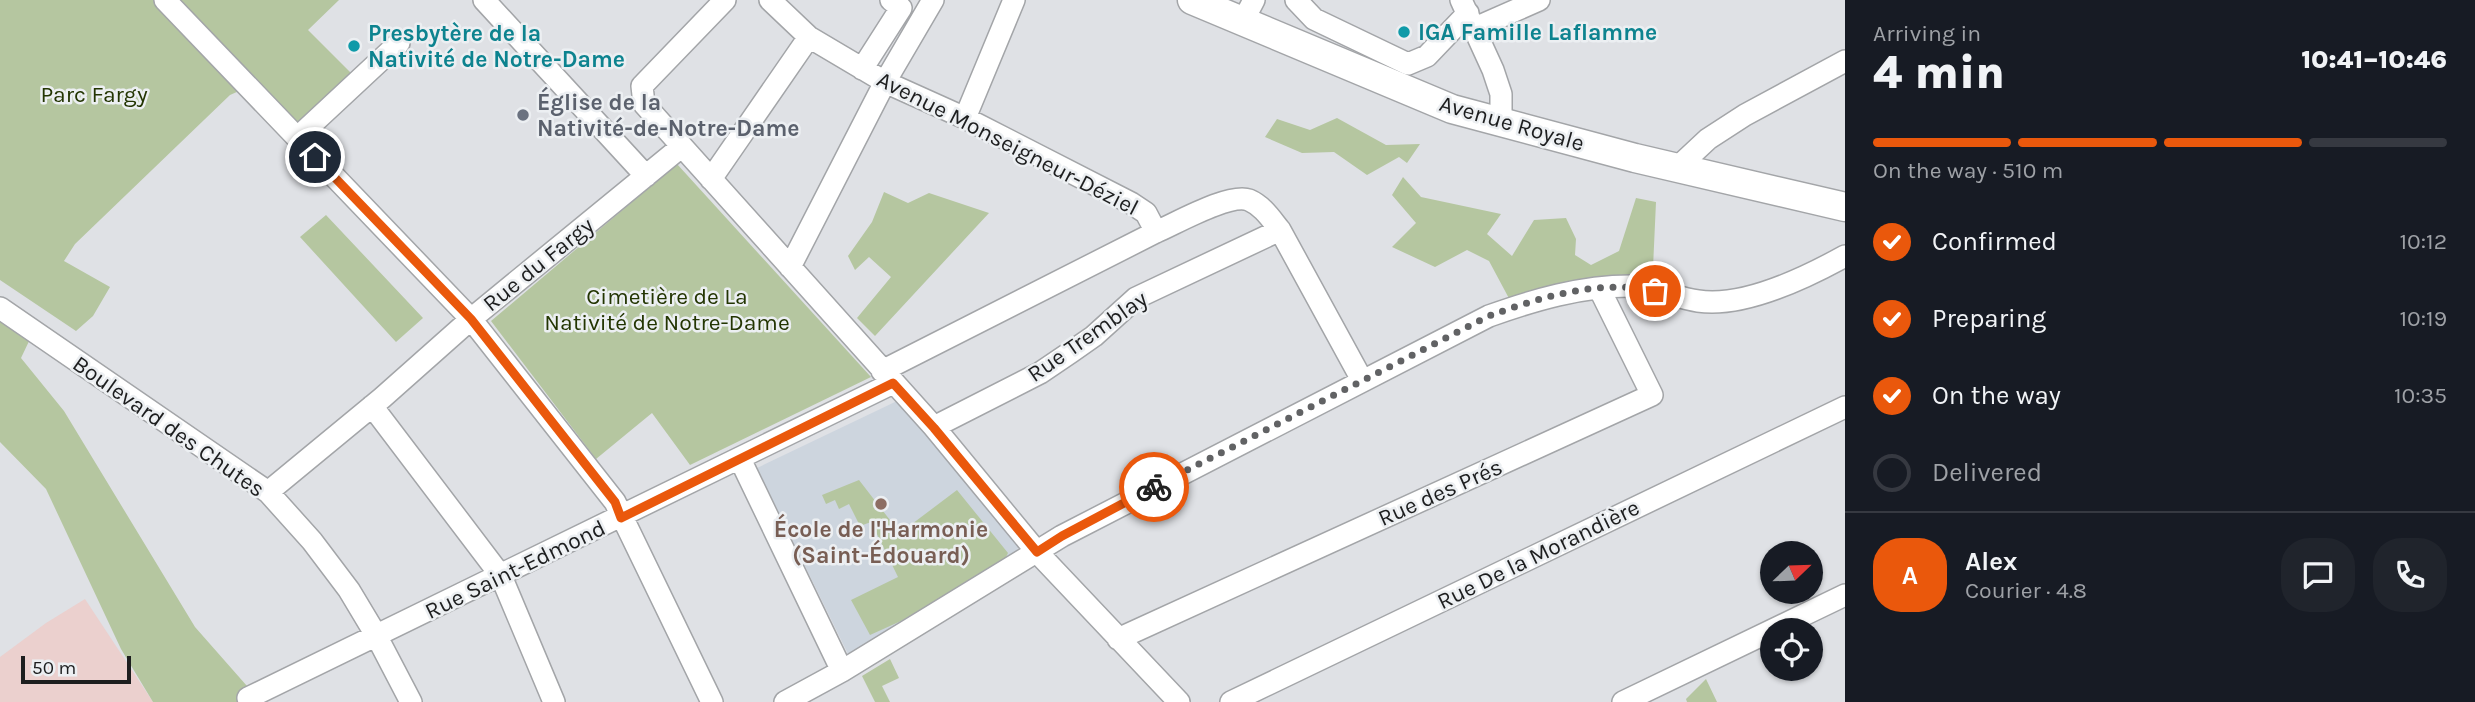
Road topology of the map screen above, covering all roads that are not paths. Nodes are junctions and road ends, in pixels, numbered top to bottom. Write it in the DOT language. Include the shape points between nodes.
graph roads {
  1 [pos="165,0"];
  2 [pos="484,0"];
  3 [pos="725,0"];
  4 [pos="770,0"];
  5 [pos="933,0"];
  6 [pos="1014,0"];
  7 [pos="1192,0"];
  8 [pos="1296,0"];
  9 [pos="1539,0"];
  10 [pos="899,3"];
  11 [pos="1248,11"];
  12 [pos="1468,14"];
  13 [pos="809,37"];
  14 [pos="399,43"];
  15 [pos="1845,61"];
  16 [pos="862,69"];
  17 [pos="1402,75"];
  18 [pos="885,82"];
  19 [pos="965,118"];
  20 [pos="1501,120"];
  21 [pos="297,138"];
  22 [pos="681,148"];
  23 [pos="1678,167"];
  24 [pos="646,176"];
  25 [pos="711,179"];
  26 [pos="1845,207"];
  27 [pos="1280,230"];
  28 [pos="1156,232"];
  29 [pos="1845,256"];
  30 [pos="790,267"];
  31 [pos="1599,288"];
  32 [pos="0,308"];
  33 [pos="471,319"];
  34 [pos="888,377"];
  35 [pos="1362,380"];
  36 [pos="372,406"];
  37 [pos="1845,407"];
  38 [pos="934,428"];
  39 [pos="740,459"];
  40 [pos="268,492"];
  41 [pos="621,518"];
  42 [pos="1037,552"];
  43 [pos="501,576"];
  44 [pos="1845,595"];
  45 [pos="376,635"];
  46 [pos="1118,639"];
  47 [pos="842,671"];
  48 [pos="248,698"];
  49 [pos="411,702"];
  50 [pos="555,702"];
  51 [pos="712,702"];
  52 [pos="785,702"];
  53 [pos="1179,702"];
  54 [pos="1231,702"];
  55 [pos="1622,702"];
  1 -- 21 [label="street"];
  2 -- 24 [label="street"];
  3 -- 22 [label="street" via="642,86 643,104"];
  4 -- 13 [label="street, Avenue Monseigneur-Déziel"];
  5 -- 18 [label="street"];
  6 -- 19 [label="street"];
  7 -- 11 [label="main road, Avenue Royale"];
  8 -- 17 [label="street" via="1314,19"];
  9 -- 12 [label="street"];
  10 -- 16 [label="street"];
  11 -- 17 [label="main road, Avenue Royale"];
  12 -- 17 [label="street"];
  12 -- 20 [label="street" via="1501,94"];
  13 -- 16 [label="street, Avenue Monseigneur-Déziel"];
  13 -- 25 [label="street"];
  14 -- 21 [label="street"];
  15 -- 23 [label="street" via="1736,121"];
  16 -- 18 [label="street, Avenue Monseigneur-Déziel"];
  17 -- 20 [label="main road, Avenue Royale" via="1452,108"];
  18 -- 19 [label="street, Avenue Monseigneur-Déziel"];
  18 -- 30 [label="street"];
  19 -- 28 [label="street, Avenue Monseigneur-Déziel" via="1131,203 1146,213"];
  20 -- 23 [label="main road, Avenue Royale"];
  21 -- 33 [label="street"];
  22 -- 24 [label="street, Rue du Fargy"];
  22 -- 25 [label="street"];
  23 -- 26 [label="main road, Avenue Royale"];
  24 -- 33 [label="street, Rue du Fargy"];
  25 -- 30 [label="street"];
  27 -- 28 [label="street, Avenue Monseigneur-Déziel" via="1263,209 1247,199 1227,200"];
  27 -- 35 [label="street, Avenue Monseigneur-Déziel"];
  27 -- 38 [label="street, Rue Tremblay" via="1136,298 1094,336 1040,373"];
  28 -- 34 [label="street, Rue Saint-Edmond"];
  29 -- 31 [label="street" via="1766,291 1732,300 1700,302 1633,286"];
  30 -- 34 [label="street"];
  31 -- 35 [label="street" via="1539,298 1489,316"];
  31 -- 46 [label="street, Rue des Prés" via="1652,395"];
  32 -- 40 [label="street, Boulevard des Chutes"];
  33 -- 36 [label="street, Rue du Fargy"];
  33 -- 41 [label="street" via="615,502"];
  34 -- 38 [label="street"];
  34 -- 39 [label="street, Rue Saint-Edmond"];
  35 -- 42 [label="street"];
  36 -- 40 [label="street, Rue du Fargy"];
  36 -- 43 [label="street"];
  37 -- 54 [label="street, Rue De la Morandière"];
  38 -- 42 [label="street"];
  39 -- 41 [label="street, Rue Saint-Edmond"];
  39 -- 47 [label="street"];
  40 -- 45 [label="street, Boulevard des Chutes" via="312,541"];
  41 -- 43 [label="street, Rue Saint-Edmond"];
  41 -- 51 [label="street"];
  42 -- 46 [label="street"];
  42 -- 47 [label="street"];
  43 -- 45 [label="street, Rue Saint-Edmond"];
  43 -- 50 [label="street"];
  44 -- 55 [label="street"];
  45 -- 48 [label="street, Rue Saint-Edmond"];
  45 -- 49 [label="street, Boulevard des Chutes"];
  46 -- 53 [label="street"];
  47 -- 52 [label="street"];
}
